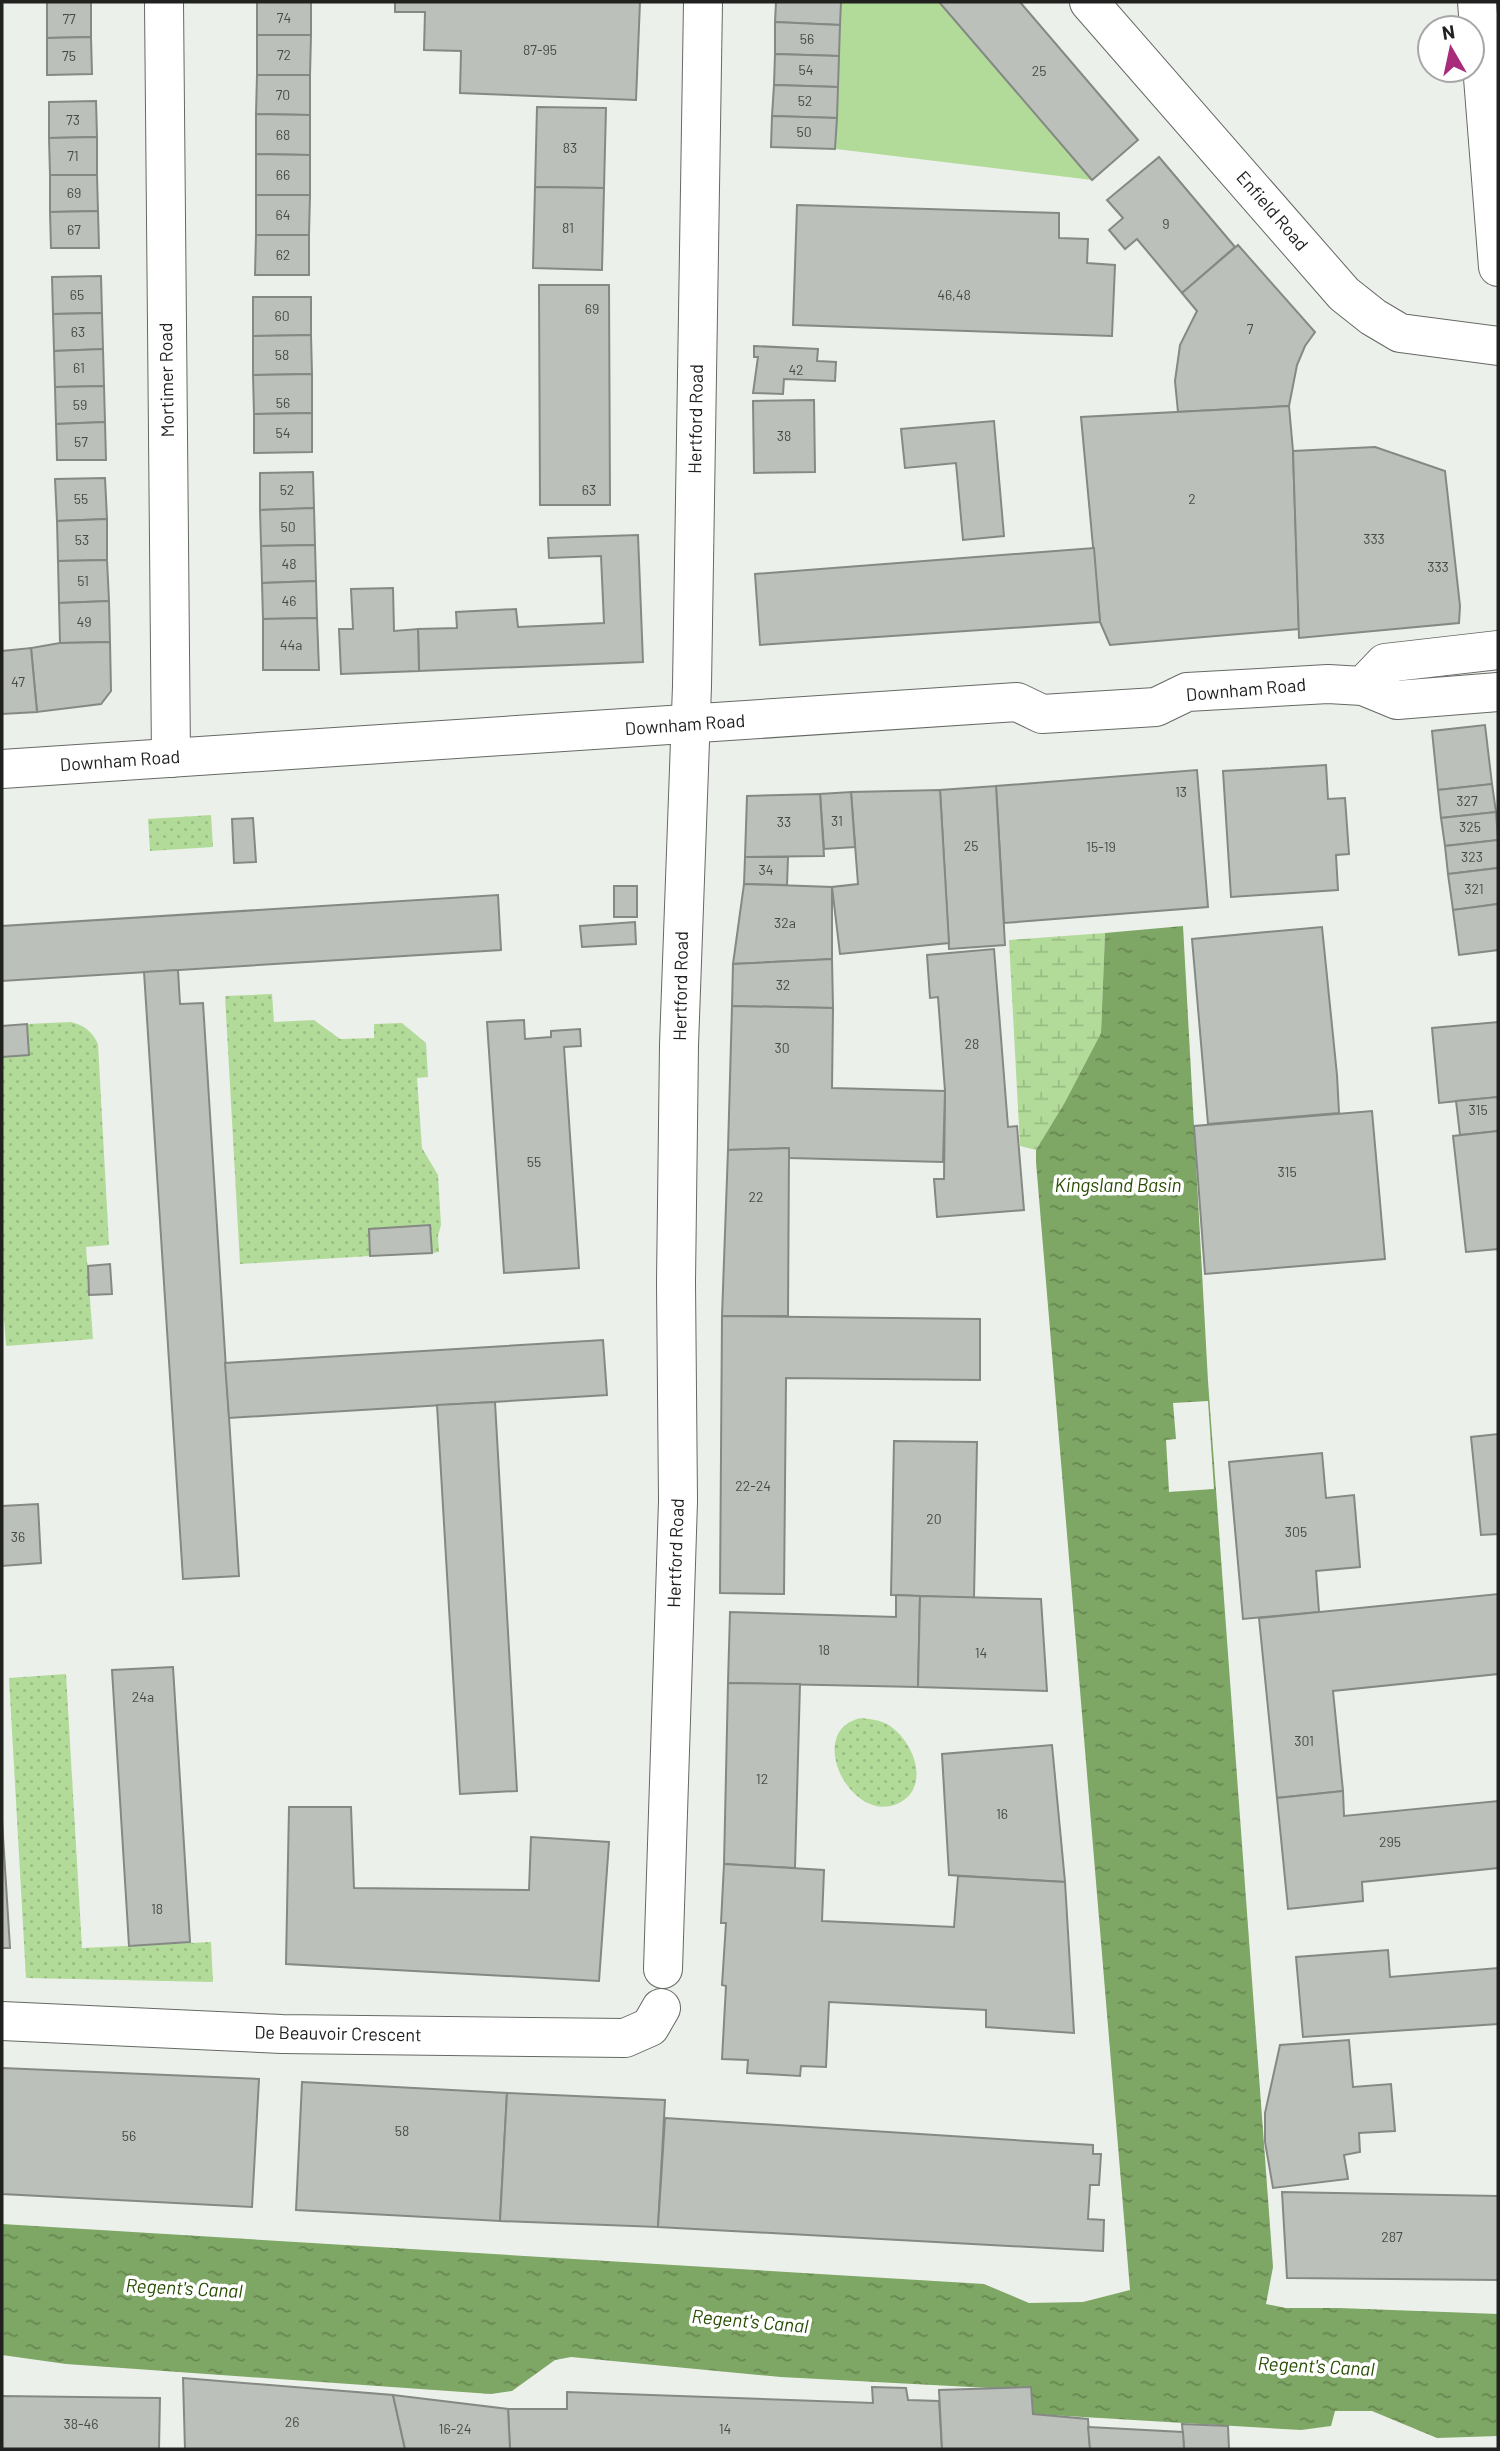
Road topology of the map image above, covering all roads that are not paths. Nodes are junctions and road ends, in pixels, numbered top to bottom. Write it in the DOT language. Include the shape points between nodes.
graph roads {
  1 [pos="164,2"];
  2 [pos="703,2"];
  3 [pos="1089,2"];
  4 [pos="1477,2"];
  5 [pos="1498,267"];
  6 [pos="1498,346"];
  7 [pos="1498,650"];
  8 [pos="1363,686"];
  9 [pos="1498,692"];
  10 [pos="691,725"];
  11 [pos="171,758"];
  12 [pos="2,769"];
  13 [pos="663,1969"];
  14 [pos="662,2008"];
  15 [pos="2,2021"];
  1 -- 11 [label="main road, Mortimer Road"];
  2 -- 10 [label="main road, Hertford Road"];
  3 -- 6 [label="main road, Enfield Road" via="1344,294 1400,333"];
  4 -- 5 [label="main road"];
  7 -- 8 [label="main road" via="1385,663"];
  8 -- 9 [label="main road, Downham Road" via="1397,700"];
  8 -- 10 [label="main road, Downham Road" via="1187,692 1156,707 1042,714 1017,702"];
  10 -- 11 [label="main road, Downham Road"];
  10 -- 13 [label="main road, Hertford Road" via="681,964 678,1501"];
  11 -- 12 [label="main road, Downham Road"];
  14 -- 15 [label="main road, De Beauvoir Crescent" via="650,2027 625,2038 282,2034"];
}
